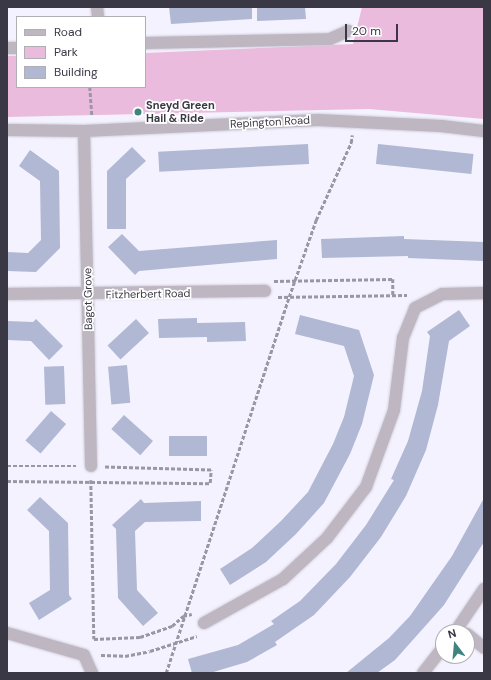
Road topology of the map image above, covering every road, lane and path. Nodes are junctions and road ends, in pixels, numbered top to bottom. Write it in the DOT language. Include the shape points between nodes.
graph roads {
  1 [pos="348,31"];
  2 [pos="146,43"];
  3 [pos="90,88"];
  4 [pos="354,122"];
  5 [pos="7,130"];
  6 [pos="88,131"];
  7 [pos="484,131"];
  8 [pos="296,280"];
  9 [pos="265,291"];
  10 [pos="484,293"];
  11 [pos="7,294"];
  12 [pos="89,295"];
  13 [pos="414,295"];
  14 [pos="393,296"];
  15 [pos="289,297"];
  16 [pos="7,466"];
  17 [pos="91,466"];
  18 [pos="7,481"];
  19 [pos="91,482"];
  20 [pos="484,589"];
  21 [pos="183,616"];
  22 [pos="204,623"];
  23 [pos="465,624"];
  24 [pos="7,633"];
  25 [pos="475,641"];
  26 [pos="175,642"];
  27 [pos="484,648"];
  28 [pos="84,655"];
  29 [pos="435,657"];
  30 [pos="92,673"];
  31 [pos="166,673"];
  32 [pos="423,673"];
  1 -- 2 [label="street" via="330,39"];
  3 -- 6 [label="path"];
  4 -- 6 [label="street, Repington Road" via="318,120"];
  4 -- 7 [label="street, Repington Road" via="441,126"];
  4 -- 8 [label="path" via="351,143 316,220"];
  5 -- 6 [label="street, Repington Road"];
  6 -- 12 [label="street, Bagot Grove"];
  8 -- 9 [label="path" via="264,281"];
  8 -- 14 [label="path" via="393,279"];
  8 -- 15 [label="path"];
  9 -- 12 [label="street, Fitzherbert Road"];
  9 -- 15 [label="path" via="265,297"];
  10 -- 22 [label="street" via="442,294 415,308 403,338 394,410 366,486 327,538 283,579"];
  11 -- 12 [label="street, Fitzherbert Road"];
  12 -- 17 [label="street, Bagot Grove"];
  13 -- 14 [label="path"];
  14 -- 15 [label="path"];
  15 -- 21 [label="path"];
  16 -- 17 [label="path"];
  17 -- 19 [label="path"];
  17 -- 19 [label="path" via="211,470 210,484"];
  18 -- 19 [label="path"];
  19 -- 21 [label="path" via="94,639 140,637 172,626"];
  20 -- 23 [label="street"];
  21 -- 22 [label="path" via="200,612"];
  21 -- 26 [label="path"];
  22 -- 26 [label="path" via="207,633"];
  24 -- 28 [label="street"];
  25 -- 27 [label="street"];
  26 -- 28 [label="path" via="125,656"];
  26 -- 31 [label="path"];
  28 -- 30 [label="street"];
  29 -- 32 [label="street"];
}
